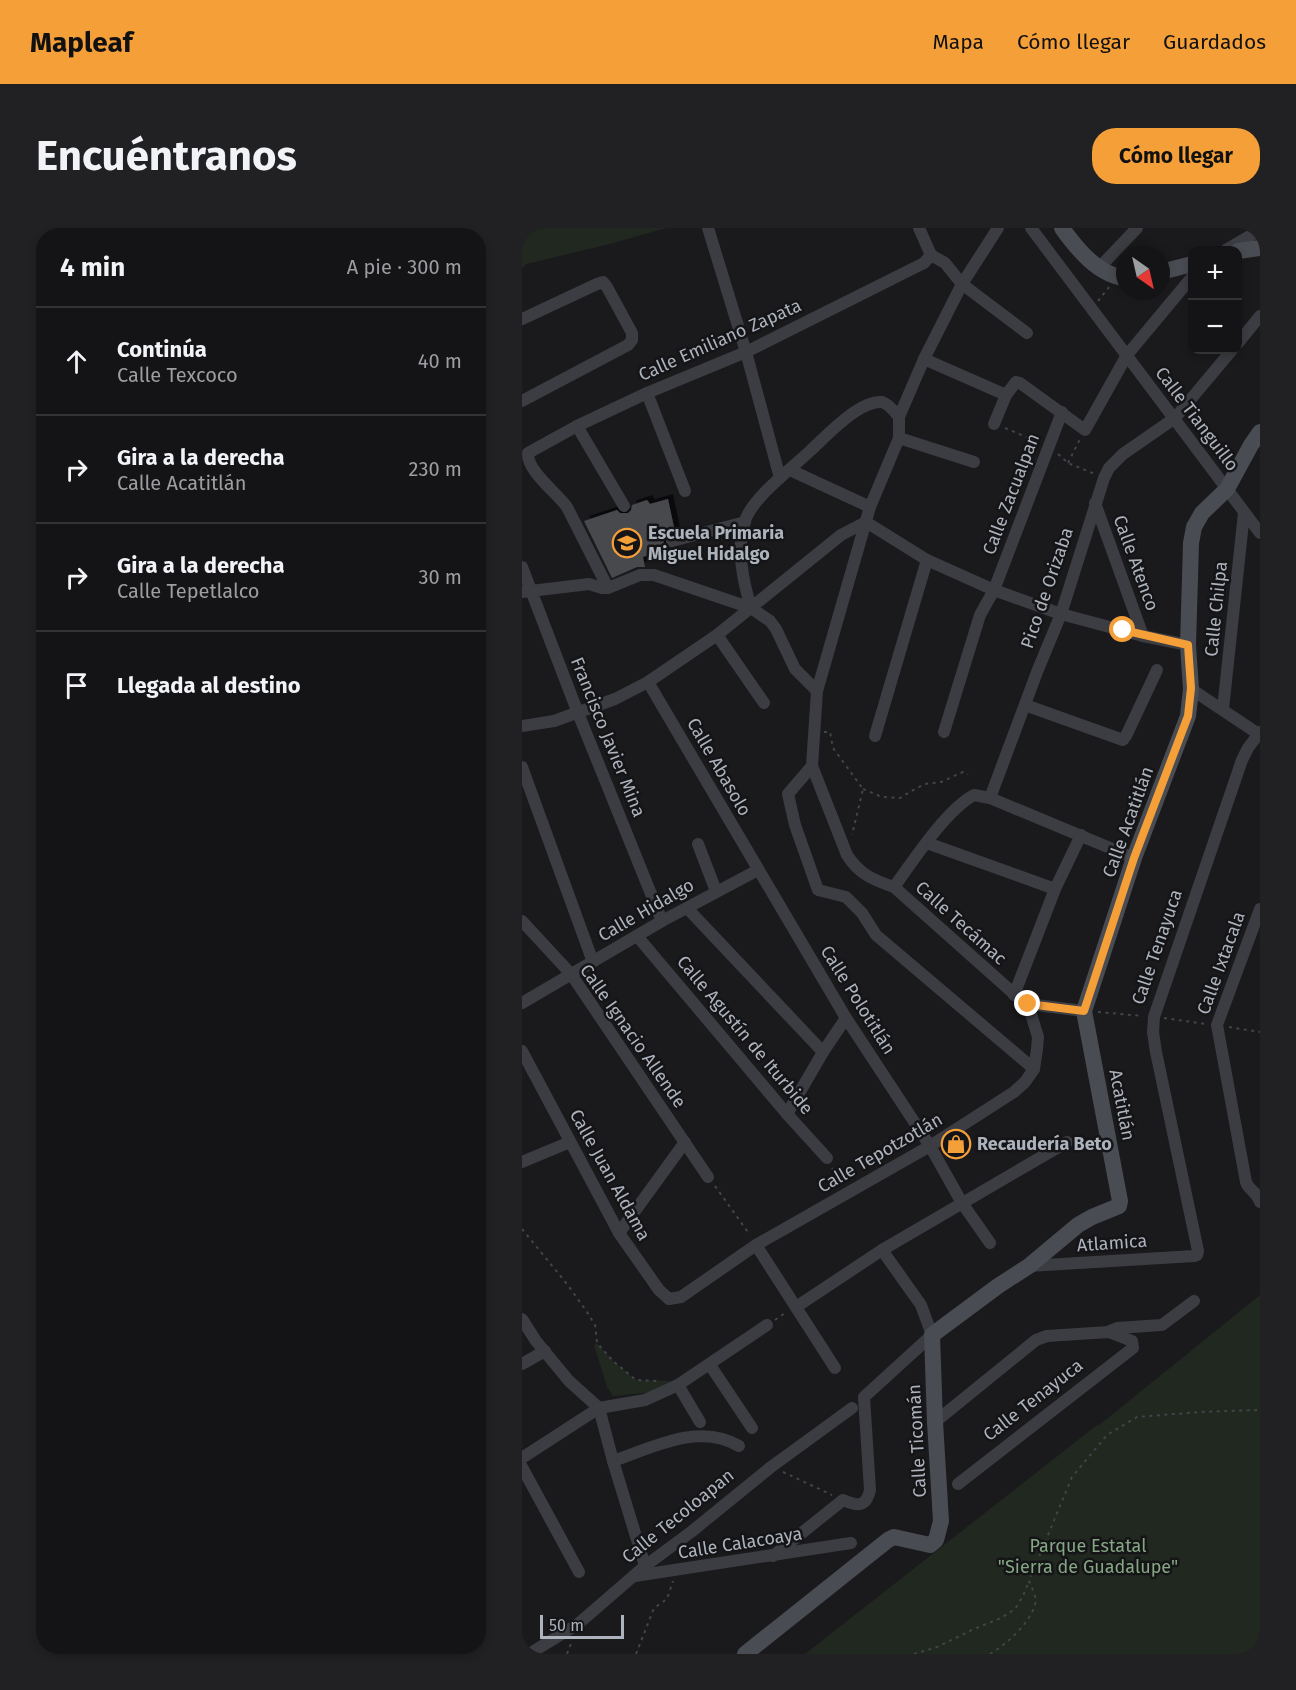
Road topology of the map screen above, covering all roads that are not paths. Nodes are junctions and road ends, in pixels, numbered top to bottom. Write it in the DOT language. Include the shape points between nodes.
graph roads {
  1 [pos="708,228"];
  2 [pos="919,228"];
  3 [pos="998,228"];
  4 [pos="1031,228"];
  5 [pos="1062,228"];
  6 [pos="1137,228"];
  7 [pos="1260,230"];
  8 [pos="1234,246"];
  9 [pos="1260,248"];
  10 [pos="1242,250"];
  11 [pos="931,255"];
  12 [pos="1188,265"];
  13 [pos="1099,268"];
  14 [pos="1170,270"];
  15 [pos="1116,276"];
  16 [pos="1188,282"];
  17 [pos="962,284"];
  18 [pos="1260,316"];
  19 [pos="522,319"];
  20 [pos="1027,333"];
  21 [pos="1242,338"];
  22 [pos="746,352"];
  23 [pos="1229,354"];
  24 [pos="1127,355"];
  25 [pos="924,359"];
  26 [pos="647,393"];
  27 [pos="1006,395"];
  28 [pos="522,401"];
  29 [pos="1062,412"];
  30 [pos="899,417"];
  31 [pos="1175,418"];
  32 [pos="994,424"];
  33 [pos="577,426"];
  34 [pos="1260,432"];
  35 [pos="899,438"];
  36 [pos="974,462"];
  37 [pos="785,474"];
  38 [pos="1227,489"];
  39 [pos="685,491"];
  40 [pos="1095,503"];
  41 [pos="624,506"];
  42 [pos="870,507"];
  43 [pos="1245,513"];
  44 [pos="745,522"];
  45 [pos="866,522"];
  46 [pos="1260,533"];
  47 [pos="672,541"];
  48 [pos="927,560"];
  49 [pos="522,567"];
  50 [pos="608,588"];
  51 [pos="994,590"];
  52 [pos="527,592"];
  53 [pos="751,608"];
  54 [pos="1061,614"];
  55 [pos="717,635"];
  56 [pos="1143,636"];
  57 [pos="1188,645"];
  58 [pos="1157,670"];
  59 [pos="648,682"];
  60 [pos="1191,688"];
  61 [pos="817,691"];
  62 [pos="764,703"];
  63 [pos="1025,705"];
  64 [pos="1223,709"];
  65 [pos="578,713"];
  66 [pos="522,726"];
  67 [pos="944,732"];
  68 [pos="1260,733"];
  69 [pos="875,736"];
  70 [pos="813,766"];
  71 [pos="522,767"];
  72 [pos="990,798"];
  73 [pos="1081,835"];
  74 [pos="927,843"];
  75 [pos="698,844"];
  76 [pos="1134,858"];
  77 [pos="758,870"];
  78 [pos="894,887"];
  79 [pos="1055,889"];
  80 [pos="716,891"];
  81 [pos="687,908"];
  82 [pos="1260,909"];
  83 [pos="522,921"];
  84 [pos="662,921"];
  85 [pos="637,936"];
  86 [pos="593,962"];
  87 [pos="571,974"];
  88 [pos="1014,995"];
  89 [pos="522,1003"];
  90 [pos="1028,1004"];
  91 [pos="1084,1011"];
  92 [pos="846,1018"];
  93 [pos="522,1052"];
  94 [pos="823,1052"];
  95 [pos="1034,1069"];
  96 [pos="787,1114"];
  97 [pos="570,1142"];
  98 [pos="685,1142"];
  99 [pos="1067,1142"];
  100 [pos="930,1146"];
  101 [pos="826,1158"];
  102 [pos="522,1162"];
  103 [pos="708,1177"];
  104 [pos="1260,1202"];
  105 [pos="962,1203"];
  106 [pos="619,1233"];
  107 [pos="990,1244"];
  108 [pos="756,1245"];
  109 [pos="882,1250"];
  110 [pos="1197,1255"];
  111 [pos="1029,1266"];
  112 [pos="681,1297"];
  113 [pos="1194,1301"];
  114 [pos="796,1307"];
  115 [pos="522,1319"];
  116 [pos="767,1325"];
  117 [pos="1109,1332"];
  118 [pos="932,1335"];
  119 [pos="545,1351"];
  120 [pos="522,1364"];
  121 [pos="710,1365"];
  122 [pos="835,1368"];
  123 [pos="678,1385"];
  124 [pos="599,1408"];
  125 [pos="852,1408"];
  126 [pos="700,1422"];
  127 [pos="935,1422"];
  128 [pos="752,1428"];
  129 [pos="739,1446"];
  130 [pos="522,1458"];
  131 [pos="613,1461"];
  132 [pos="522,1467"];
  133 [pos="958,1484"];
  134 [pos="851,1543"];
  135 [pos="773,1556"];
  136 [pos="645,1566"];
  137 [pos="579,1572"];
  138 [pos="635,1576"];
  139 [pos="529,1654"];
  140 [pos="745,1654"];
  1 -- 22 [label="street"];
  2 -- 11 [label="street"];
  3 -- 17 [label="street"];
  4 -- 24 [label="street, Calle Tianguillo"];
  5 -- 13 [label="street"];
  6 -- 13 [label="street"];
  7 -- 8 [label="street"];
  9 -- 10 [label="street"];
  11 -- 17 [label="street" via="945,263"];
  11 -- 22 [label="street, Calle Emiliano Zapata" via="924,263"];
  12 -- 14 [label="street"];
  13 -- 15 [label="street"];
  16 -- 24 [label="street"];
  17 -- 20 [label="street"];
  17 -- 25 [label="street"];
  18 -- 21 [label="street"];
  19 -- 28 [label="street" via="603,282 632,333 628,345"];
  22 -- 26 [label="street, Calle Emiliano Zapata"];
  22 -- 37 [label="street"];
  23 -- 31 [label="street, Pico de Orizaba"];
  24 -- 29 [label="street" via="1085,430"];
  24 -- 31 [label="street, Calle Tianguillo"];
  25 -- 27 [label="street"];
  25 -- 30 [label="street"];
  26 -- 33 [label="street, Calle Emiliano Zapata"];
  26 -- 39 [label="street"];
  27 -- 29 [label="street" via="1013,384 1020,382"];
  27 -- 32 [label="street"];
  29 -- 51 [label="street, Calle Zacualpan"];
  30 -- 35 [label="street"];
  30 -- 37 [label="street" via="881,402 864,406"];
  31 -- 38 [label="street, Calle Tianguillo"];
  31 -- 40 [label="street, Pico de Orizaba" via="1109,468"];
  33 -- 41 [label="street"];
  33 -- 50 [label="street, Calle Emiliano Zapata" via="528,453 528,460 567,507"];
  34 -- 38 [label="street, Calle Acatitlán"];
  35 -- 36 [label="street"];
  35 -- 42 [label="street"];
  37 -- 42 [label="street"];
  37 -- 44 [label="street" via="756,502"];
  38 -- 43 [label="street, Calle Tianguillo"];
  38 -- 57 [label="street, Calle Acatitlán" via="1202,513 1194,527"];
  40 -- 54 [label="street, Pico de Orizaba"];
  40 -- 56 [label="street, Calle Atenco"];
  42 -- 45 [label="street"];
  43 -- 46 [label="street, Calle Tianguillo"];
  43 -- 64 [label="street, Calle Chilpa"];
  44 -- 47 [label="street"];
  44 -- 53 [label="street" via="741,558"];
  45 -- 48 [label="street"];
  45 -- 53 [label="street" via="841,535"];
  45 -- 61 [label="street"];
  48 -- 51 [label="street"];
  48 -- 69 [label="street"];
  49 -- 52 [label="street, Francisco Javier Mina"];
  50 -- 52 [label="street" via="589,584"];
  50 -- 53 [label="street" via="640,575 654,575"];
  51 -- 54 [label="street"];
  51 -- 67 [label="street, Calle Zacualpan" via="980,615"];
  52 -- 65 [label="street, Francisco Javier Mina"];
  53 -- 55 [label="street"];
  53 -- 61 [label="street" via="773,624 795,669"];
  54 -- 56 [label="street"];
  54 -- 63 [label="street, Pico de Orizaba"];
  55 -- 59 [label="street"];
  55 -- 62 [label="street"];
  56 -- 57 [label="street"];
  57 -- 60 [label="street, Calle Acatitlán"];
  58 -- 63 [label="street" via="1123,740"];
  59 -- 65 [label="street"];
  59 -- 77 [label="street, Calle Abasolo"];
  60 -- 64 [label="street"];
  60 -- 76 [label="street, Calle Acatitlán" via="1188,716"];
  61 -- 70 [label="street"];
  63 -- 72 [label="street, Pico de Orizaba"];
  64 -- 68 [label="street"];
  65 -- 66 [label="street"];
  65 -- 84 [label="street, Francisco Javier Mina"];
  68 -- 110 [label="street, Calle Tenayuca" via="1242,760 1154,1017 1156,1052"];
  70 -- 78 [label="street" via="847,855 862,874"];
  70 -- 95 [label="street" via="788,794 818,890 846,897 876,935"];
  71 -- 86 [label="street"];
  72 -- 73 [label="street"];
  72 -- 74 [label="street, Calle Tecámac" via="970,797"];
  73 -- 76 [label="street"];
  73 -- 79 [label="street"];
  74 -- 78 [label="street, Calle Tecámac"];
  74 -- 79 [label="street"];
  75 -- 80 [label="street"];
  76 -- 91 [label="street, Calle Acatitlán"];
  77 -- 80 [label="street, Calle Hidalgo"];
  77 -- 92 [label="street, Calle Polotitlán"];
  78 -- 88 [label="street, Calle Tecámac"];
  79 -- 88 [label="street"];
  80 -- 81 [label="street, Calle Hidalgo"];
  81 -- 84 [label="street, Calle Hidalgo"];
  81 -- 94 [label="street"];
  82 -- 104 [label="street, Calle Ixtacala" via="1217,1025 1246,1182"];
  83 -- 87 [label="street, Calle Ignacio Allende"];
  84 -- 85 [label="street, Calle Hidalgo"];
  85 -- 86 [label="street, Calle Hidalgo"];
  85 -- 96 [label="street, Calle Agustín de Iturbide"];
  86 -- 87 [label="street, Calle Hidalgo"];
  87 -- 89 [label="street, Calle Hidalgo"];
  87 -- 98 [label="street, Calle Ignacio Allende"];
  88 -- 90 [label="street, Calle Tecámac"];
  90 -- 91 [label="street"];
  90 -- 95 [label="street" via="1038,1037"];
  91 -- 111 [label="street, Acatitlán" via="1119,1206 1078,1225"];
  92 -- 94 [label="street"];
  92 -- 100 [label="street, Calle Polotitlán"];
  93 -- 97 [label="street, Calle Juan Aldama"];
  94 -- 96 [label="street"];
  95 -- 100 [label="street, Calle Tepotzotlán" via="1014,1092"];
  96 -- 101 [label="street, Calle Agustín de Iturbide"];
  97 -- 102 [label="street"];
  97 -- 106 [label="street, Calle Juan Aldama"];
  98 -- 103 [label="street, Calle Ignacio Allende"];
  98 -- 106 [label="street"];
  99 -- 105 [label="street"];
  100 -- 105 [label="street, Calle Polotitlán"];
  100 -- 108 [label="street, Calle Tepotzotlán"];
  105 -- 107 [label="street, Calle Polotitlán"];
  105 -- 109 [label="street"];
  106 -- 112 [label="street, Calle Juan Aldama" via="664,1296"];
  108 -- 112 [label="street, Calle Tepotzotlán"];
  108 -- 114 [label="street"];
  109 -- 114 [label="street"];
  109 -- 118 [label="street" via="921,1305"];
  110 -- 111 [label="street, Atlamica"];
  111 -- 118 [label="street"];
  113 -- 117 [label="street" via="1162,1325"];
  114 -- 122 [label="street"];
  115 -- 119 [label="street"];
  116 -- 121 [label="street"];
  117 -- 127 [label="street" via="1036,1340"];
  117 -- 133 [label="street, Calle Tenayuca" via="1132,1341 1133,1348"];
  118 -- 127 [label="street, Calle Ticomán"];
  118 -- 135 [label="street" via="864,1397 868,1499 860,1504 843,1500"];
  119 -- 120 [label="street"];
  119 -- 124 [label="street" via="569,1381"];
  121 -- 123 [label="street"];
  121 -- 128 [label="street"];
  123 -- 124 [label="street" via="645,1400"];
  123 -- 126 [label="street"];
  124 -- 130 [label="street"];
  124 -- 131 [label="street"];
  125 -- 136 [label="street, Calle Tecoloapan"];
  127 -- 140 [label="street, Calle Ticomán" via="941,1521 934,1543 894,1537"];
  129 -- 131 [label="street" via="707,1436 686,1436"];
  131 -- 136 [label="street"];
  132 -- 137 [label="street"];
  134 -- 135 [label="street, Calle Calacoaya"];
  135 -- 138 [label="street, Calle Calacoaya"];
  136 -- 138 [label="street, Calle Tecoloapan"];
  138 -- 139 [label="street, Calle Tecoloapan" via="578,1624"];
}
